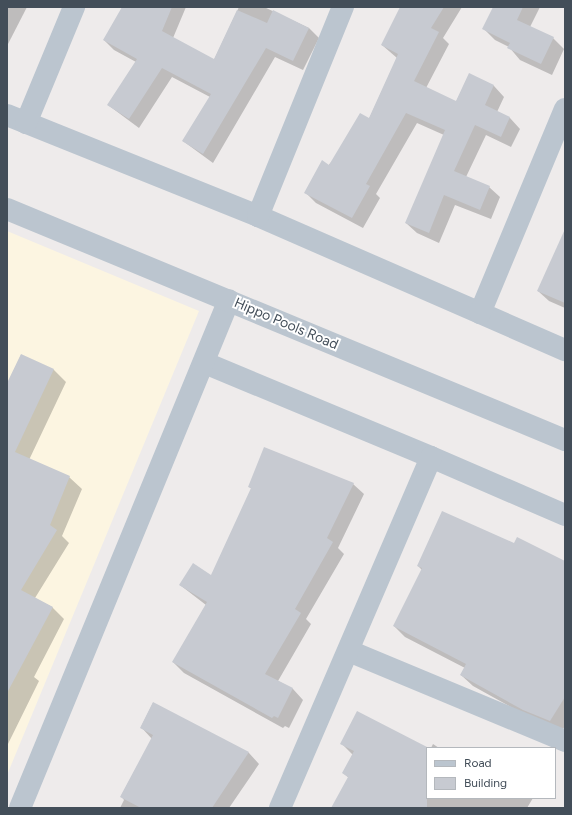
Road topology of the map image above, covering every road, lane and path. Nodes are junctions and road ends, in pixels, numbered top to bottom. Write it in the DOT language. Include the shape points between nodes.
graph roads {
  1 [pos="74,7"];
  2 [pos="343,7"];
  3 [pos="565,109"];
  4 [pos="16,119"];
  5 [pos="7,209"];
  6 [pos="258,216"];
  7 [pos="229,300"];
  8 [pos="480,313"];
  9 [pos="565,350"];
  10 [pos="205,363"];
  11 [pos="565,440"];
  12 [pos="431,456"];
  13 [pos="565,515"];
  14 [pos="349,651"];
  15 [pos="565,741"];
  16 [pos="20,808"];
  17 [pos="280,808"];
  1 -- 4 [label="street"];
  2 -- 6 [label="street"];
  3 -- 8 [label="street"];
  4 -- 6 [label="street"];
  5 -- 7 [label="street, Hippo Pools Road"];
  6 -- 8 [label="street"];
  7 -- 10 [label="street"];
  7 -- 11 [label="street, Hippo Pools Road"];
  8 -- 9 [label="street"];
  10 -- 12 [label="street"];
  10 -- 16 [label="street"];
  12 -- 13 [label="street"];
  12 -- 14 [label="street"];
  14 -- 15 [label="street"];
  14 -- 17 [label="street"];
}
